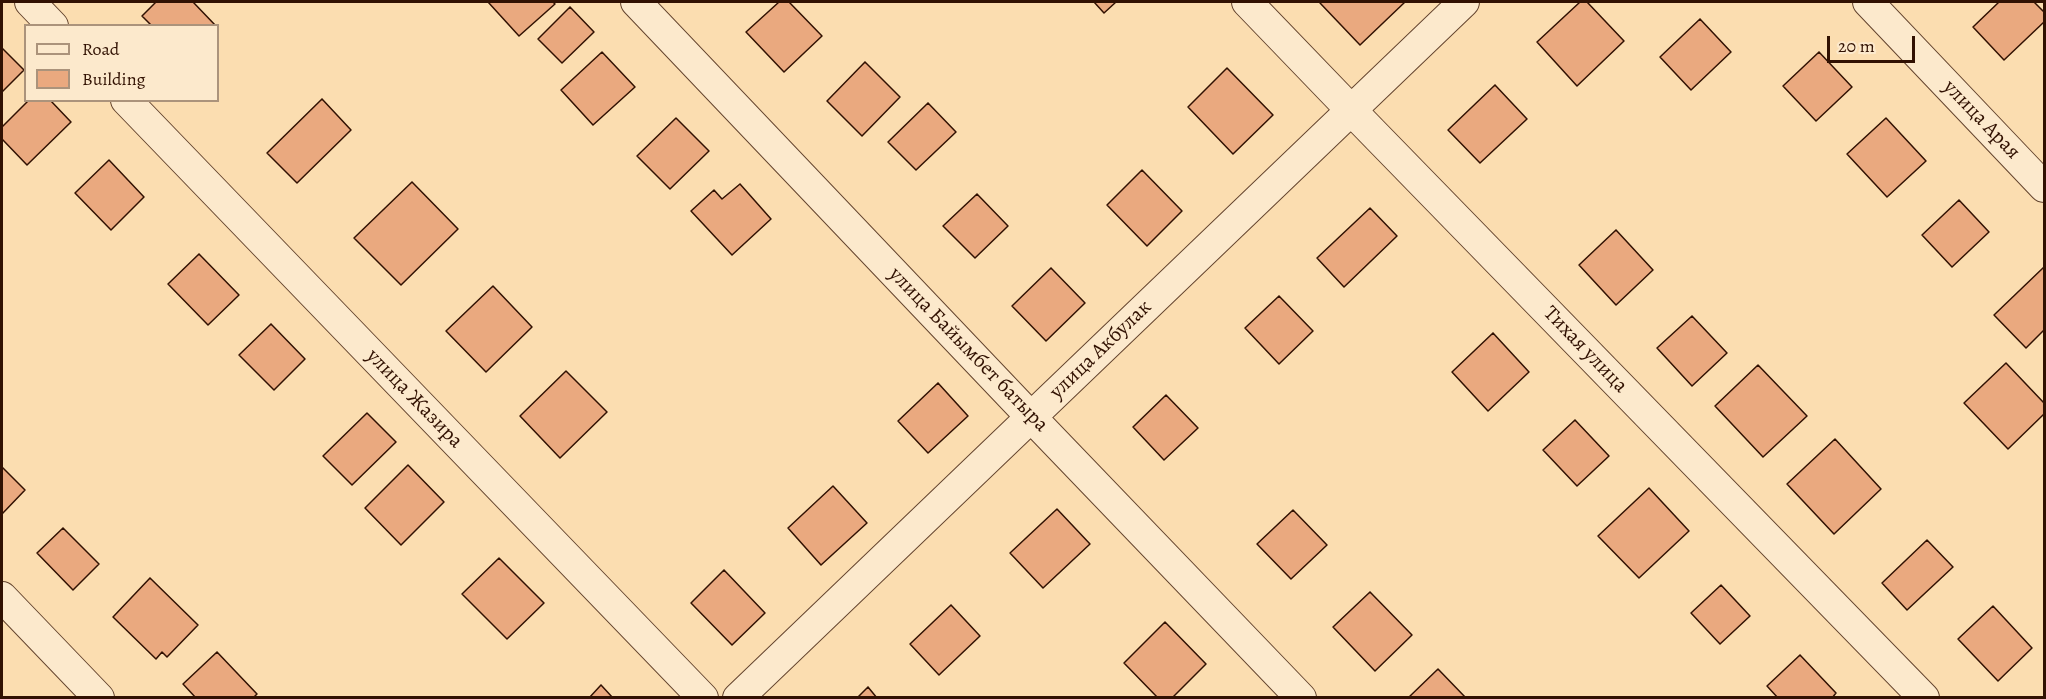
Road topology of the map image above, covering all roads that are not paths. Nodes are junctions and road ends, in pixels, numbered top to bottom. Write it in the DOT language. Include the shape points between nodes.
graph roads {
  1 [pos="30,2"];
  2 [pos="636,2"];
  3 [pos="1247,2"];
  4 [pos="1464,2"];
  5 [pos="1868,2"];
  6 [pos="51,24"];
  7 [pos="128,102"];
  8 [pos="1351,110"];
  9 [pos="2044,187"];
  10 [pos="1031,417"];
  11 [pos="2,597"];
  12 [pos="99,698"];
  13 [pos="703,698"];
  14 [pos="738,698"];
  15 [pos="1301,698"];
  16 [pos="1924,698"];
  1 -- 6 [label="street"];
  2 -- 10 [label="street, улица Байымбет батыра"];
  3 -- 8 [label="street, Тихая улица"];
  4 -- 8 [label="street, улица Акбулак"];
  5 -- 9 [label="street, улица Арая"];
  7 -- 13 [label="street, улица Жазира"];
  8 -- 10 [label="street, улица Акбулак"];
  8 -- 16 [label="street, Тихая улица"];
  10 -- 14 [label="street, улица Акбулак"];
  10 -- 15 [label="street, улица Байымбет батыра"];
  11 -- 12 [label="street"];
}
